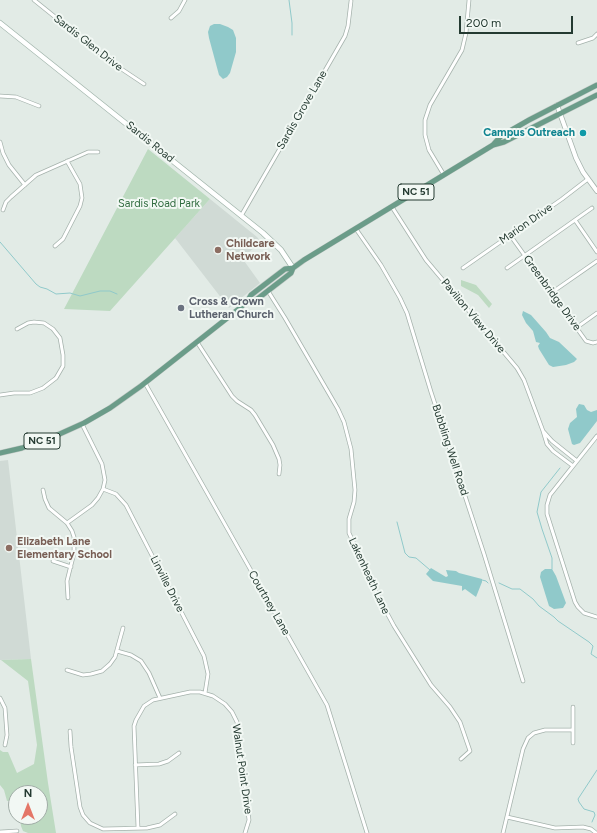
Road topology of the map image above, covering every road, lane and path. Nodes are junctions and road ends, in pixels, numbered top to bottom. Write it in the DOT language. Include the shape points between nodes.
graph roads {
  1 [pos="34,0"];
  2 [pos="185,0"];
  3 [pos="469,0"];
  4 [pos="351,1"];
  5 [pos="171,18"];
  6 [pos="1,25"];
  7 [pos="597,34"];
  8 [pos="578,43"];
  9 [pos="144,84"];
  10 [pos="597,85"];
  11 [pos="597,95"];
  12 [pos="0,96"];
  13 [pos="557,105"];
  14 [pos="39,106"];
  15 [pos="560,113"];
  16 [pos="0,142"];
  17 [pos="493,145"];
  18 [pos="98,152"];
  19 [pos="66,162"];
  20 [pos="444,175"];
  21 [pos="588,179"];
  22 [pos="25,185"];
  23 [pos="597,192"];
  24 [pos="392,207"];
  25 [pos="592,208"];
  26 [pos="3,210"];
  27 [pos="241,216"];
  28 [pos="575,220"];
  29 [pos="356,229"];
  30 [pos="510,235"];
  31 [pos="55,246"];
  32 [pos="597,252"];
  33 [pos="525,256"];
  34 [pos="597,261"];
  35 [pos="294,268"];
  36 [pos="463,268"];
  37 [pos="507,268"];
  38 [pos="268,291"];
  39 [pos="551,293"];
  40 [pos="248,300"];
  41 [pos="597,314"];
  42 [pos="576,328"];
  43 [pos="17,329"];
  44 [pos="197,342"];
  45 [pos="597,342"];
  46 [pos="145,383"];
  47 [pos="0,396"];
  48 [pos="82,424"];
  49 [pos="543,431"];
  50 [pos="597,436"];
  51 [pos="0,453"];
  52 [pos="577,461"];
  53 [pos="572,466"];
  54 [pos="279,474"];
  55 [pos="43,490"];
  56 [pos="103,490"];
  57 [pos="67,523"];
  58 [pos="53,561"];
  59 [pos="71,566"];
  60 [pos="68,598"];
  61 [pos="597,616"];
  62 [pos="123,628"];
  63 [pos="117,651"];
  64 [pos="67,670"];
  65 [pos="523,681"];
  66 [pos="205,693"];
  67 [pos="0,698"];
  68 [pos="160,698"];
  69 [pos="573,707"];
  70 [pos="572,730"];
  71 [pos="70,731"];
  72 [pos="572,744"];
  73 [pos="5,745"];
  74 [pos="178,753"];
  75 [pos="461,759"];
  76 [pos="135,765"];
  77 [pos="175,814"];
  78 [pos="507,817"];
  79 [pos="138,828"];
  80 [pos="17,830"];
  81 [pos="0,832"];
  82 [pos="245,833"];
  83 [pos="367,833"];
  84 [pos="503,833"];
  85 [pos="596,833"];
  1 -- 9 [label="street, Sardis Glen Drive" via="111,62"];
  2 -- 5 [label="street" via="179,12"];
  3 -- 20 [label="street" via="462,50 430,105 425,120 428,145"];
  4 -- 27 [label="street, Sardis Grove Lane" via="345,36"];
  6 -- 27 [label="main road, Sardis Road"];
  7 -- 8 [label="street"];
  10 -- 13 [label="main road, NC 51"];
  11 -- 15 [label="main road, NC 51"];
  12 -- 14 [label="street" via="16,97"];
  13 -- 15 [label="street"];
  13 -- 17 [label="main road, NC 51" via="501,136"];
  15 -- 17 [label="main road, NC 51" via="504,142"];
  15 -- 21 [label="street" via="576,158"];
  16 -- 22 [label="street" via="9,165"];
  17 -- 20 [label="main road, NC 51"];
  18 -- 19 [label="street" via="88,152"];
  19 -- 22 [label="street" via="36,176"];
  19 -- 31 [label="street" via="80,184 82,198 63,239"];
  20 -- 24 [label="main road, NC 51"];
  21 -- 23 [label="street"];
  21 -- 30 [label="street, Marion Drive"];
  22 -- 26 [label="street" via="6,202"];
  24 -- 29 [label="main road, NC 51"];
  24 -- 49 [label="street, Pavilion View Drive" via="426,260 517,368"];
  25 -- 28 [label="street"];
  27 -- 35 [label="main road, Sardis Road" via="272,242"];
  28 -- 32 [label="street"];
  28 -- 33 [label="street"];
  29 -- 35 [label="main road, NC 51"];
  29 -- 65 [label="street, Bubbling Well Road" via="381,265 407,313"];
  30 -- 33 [label="street, Greenbridge Drive"];
  30 -- 36 [label="street, Marion Drive"];
  33 -- 37 [label="street"];
  33 -- 39 [label="street, Greenbridge Drive"];
  34 -- 39 [label="street"];
  35 -- 38 [label="main road, NC 51"];
  35 -- 40 [label="main road, NC 51" via="285,269"];
  38 -- 40 [label="main road, NC 51" via="256,300"];
  38 -- 75 [label="street, Lakenheath Lane" via="344,422 351,449 355,490 348,520 349,533 394,626 432,685 460,722 470,751"];
  39 -- 42 [label="street, Greenbridge Drive"];
  40 -- 44 [label="main road, NC 51"];
  41 -- 42 [label="street"];
  42 -- 45 [label="street, Greenbridge Drive" via="586,341"];
  43 -- 47 [label="street" via="34,322 44,323 53,329 60,338 63,366 56,378 43,388 30,393"];
  44 -- 46 [label="main road, NC 51"];
  44 -- 54 [label="street" via="232,396 255,415 279,459"];
  46 -- 48 [label="main road, NC 51"];
  46 -- 83 [label="street, Courtney Lane" via="327,705"];
  48 -- 51 [label="main road, NC 51" via="39,442"];
  48 -- 56 [label="street" via="104,469"];
  49 -- 52 [label="street, Pavilion View Drive"];
  49 -- 53 [label="street, Pavilion View Drive" via="547,444"];
  50 -- 52 [label="street"];
  52 -- 53 [label="street"];
  53 -- 61 [label="street" via="550,495 547,514 576,605 584,613"];
  55 -- 57 [label="street" via="49,508"];
  56 -- 57 [label="street" via="92,505"];
  56 -- 66 [label="street, Linville Drive" via="116,494 126,505 204,656 208,674"];
  57 -- 59 [label="street" via="75,544"];
  58 -- 59 [label="street"];
  59 -- 60 [label="street" via="67,581"];
  62 -- 63 [label="street"];
  63 -- 64 [label="street" via="110,664 97,673 83,675"];
  63 -- 68 [label="street" via="141,661"];
  66 -- 68 [label="street, Walnut Point Drive" via="190,692"];
  66 -- 82 [label="street, Walnut Point Drive" via="217,698 229,708 237,722 249,820"];
  67 -- 73 [label="street" via="5,708"];
  68 -- 76 [label="street, Walnut Point Drive" via="144,706 136,720"];
  69 -- 70 [label="street"];
  70 -- 72 [label="street"];
  70 -- 78 [label="street" via="545,730 528,738"];
  71 -- 79 [label="street" via="80,807 85,818 103,829"];
  74 -- 76 [label="street" via="159,764"];
  76 -- 79 [label="street, Walnut Point Drive"];
  77 -- 79 [label="street" via="160,825"];
  78 -- 84 [label="street"];
  78 -- 85 [label="street" via="550,827 585,827"];
  80 -- 81 [label="street"];
}
